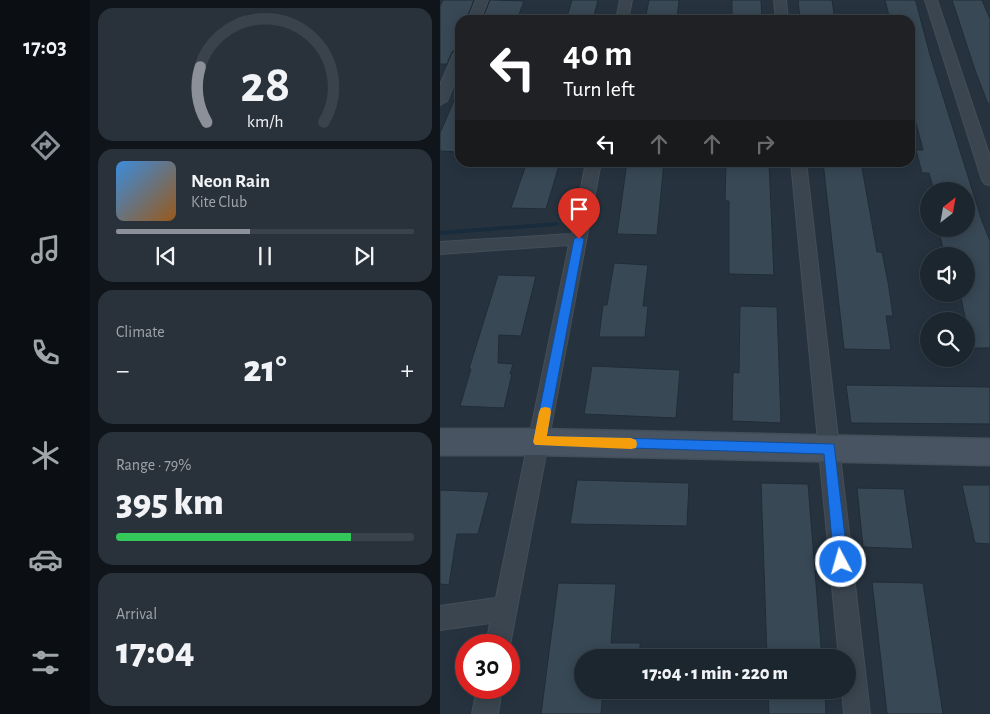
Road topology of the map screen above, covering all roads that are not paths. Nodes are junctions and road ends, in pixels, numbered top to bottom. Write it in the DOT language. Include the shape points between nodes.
graph roads {
  1 [pos="482,0"];
  2 [pos="626,0"];
  3 [pos="780,0"];
  4 [pos="931,0"];
  5 [pos="476,15"];
  6 [pos="623,15"];
  7 [pos="782,15"];
  8 [pos="455,65"];
  9 [pos="440,101"];
  10 [pos="593,167"];
  11 [pos="799,167"];
  12 [pos="990,180"];
  13 [pos="579,239"];
  14 [pos="440,248"];
  15 [pos="440,442"];
  16 [pos="539,442"];
  17 [pos="830,448"];
  18 [pos="990,452"];
  19 [pos="504,610"];
  20 [pos="440,618"];
  21 [pos="500,634"];
  22 [pos="488,699"];
  23 [pos="485,714"];
  24 [pos="857,714"];
  1 -- 5 [label="street"];
  2 -- 6 [label="street"];
  3 -- 7 [label="street"];
  4 -- 12 [label="street"];
  8 -- 9 [label="street"];
  10 -- 13 [label="street"];
  11 -- 17 [label="street"];
  13 -- 14 [label="street"];
  13 -- 16 [label="street"];
  15 -- 16 [label="street"];
  16 -- 17 [label="street"];
  16 -- 19 [label="street"];
  17 -- 18 [label="street"];
  17 -- 24 [label="street"];
  19 -- 20 [label="street"];
  19 -- 21 [label="street"];
  22 -- 23 [label="street"];
}
